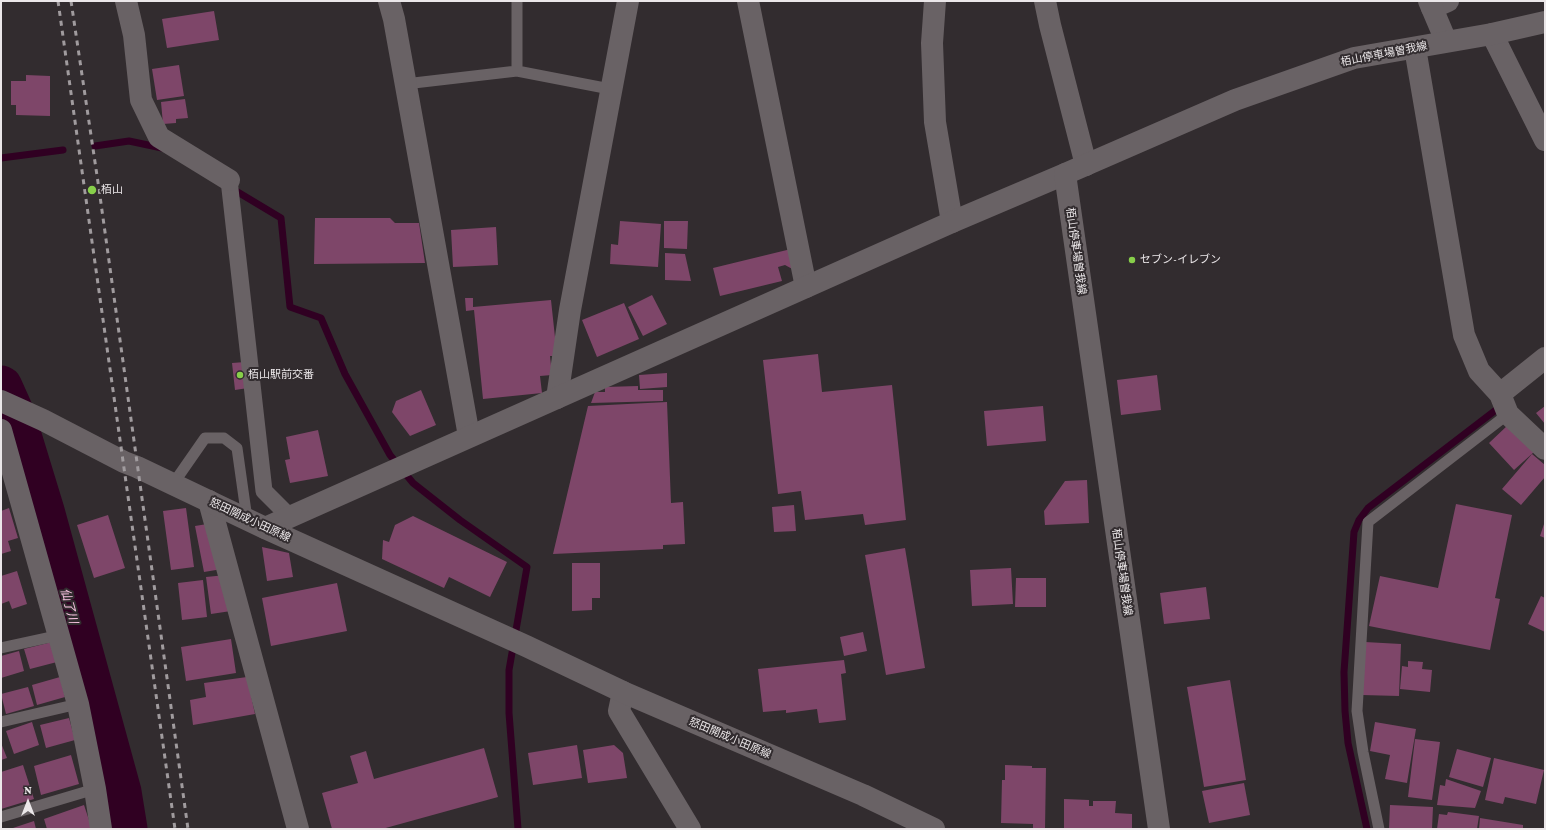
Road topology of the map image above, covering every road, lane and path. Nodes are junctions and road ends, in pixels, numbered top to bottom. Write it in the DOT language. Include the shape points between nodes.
graph roads {
  1 [pos="126,1"];
  2 [pos="389,1"];
  3 [pos="517,1"];
  4 [pos="628,1"];
  5 [pos="748,1"];
  6 [pos="935,1"];
  7 [pos="1045,1"];
  8 [pos="1437,3"];
  9 [pos="1545,22"];
  10 [pos="1492,34"];
  11 [pos="1446,41"];
  12 [pos="1415,48"];
  13 [pos="516,71"];
  14 [pos="406,84"];
  15 [pos="610,89"];
  16 [pos="1545,140"];
  17 [pos="1086,164"];
  18 [pos="1065,174"];
  19 [pos="229,180"];
  20 [pos="952,222"];
  21 [pos="806,287"];
  22 [pos="1545,358"];
  23 [pos="1500,394"];
  24 [pos="557,398"];
  25 [pos="1,401"];
  26 [pos="1508,414"];
  27 [pos="1,430"];
  28 [pos="469,436"];
  29 [pos="1545,449"];
  30 [pos="173,484"];
  31 [pos="209,501"];
  32 [pos="290,517"];
  33 [pos="256,524"];
  34 [pos="60,635"];
  35 [pos="1,648"];
  36 [pos="623,692"];
  37 [pos="78,704"];
  38 [pos="1,722"];
  39 [pos="95,790"];
  40 [pos="1,817"];
  41 [pos="101,829"];
  42 [pos="298,829"];
  43 [pos="690,829"];
  44 [pos="934,829"];
  45 [pos="1159,829"];
  46 [pos="1379,829"];
  1 -- 19 [label="street" via="134,35 141,100 159,137"];
  2 -- 14 [label="street"];
  3 -- 13 [label="lane"];
  4 -- 15 [label="street"];
  5 -- 21 [label="street"];
  6 -- 20 [label="street" via="932,43 935,122"];
  7 -- 17 [label="street"];
  8 -- 11 [label="street"];
  9 -- 10 [label="street, 栢山停車場曽我線"];
  10 -- 11 [label="street, 栢山停車場曽我線"];
  10 -- 16 [label="street"];
  11 -- 12 [label="street, 栢山停車場曽我線"];
  12 -- 17 [label="street, 栢山停車場曽我線" via="1354,58 1311,72 1235,100"];
  12 -- 23 [label="street" via="1464,335 1479,371"];
  13 -- 14 [label="lane"];
  13 -- 15 [label="lane"];
  14 -- 28 [label="street"];
  15 -- 24 [label="street" via="570,310"];
  17 -- 18 [label="street, 栢山停車場曽我線"];
  18 -- 20 [label="street"];
  18 -- 45 [label="street, 栢山停車場曽我線"];
  19 -- 32 [label="street" via="264,491"];
  20 -- 21 [label="street"];
  21 -- 24 [label="street"];
  22 -- 23 [label="street"];
  23 -- 26 [label="street"];
  24 -- 28 [label="street"];
  25 -- 30 [label="street, 怒田開成小田原線"];
  26 -- 29 [label="street"];
  26 -- 46 [label="lane" via="1368,522 1357,711"];
  27 -- 34 [label="street"];
  28 -- 32 [label="street"];
  30 -- 31 [label="street, 怒田開成小田原線"];
  30 -- 33 [label="lane" via="205,438 224,438 237,448"];
  31 -- 33 [label="street, 怒田開成小田原線"];
  31 -- 42 [label="street"];
  32 -- 33 [label="street"];
  33 -- 36 [label="street, 怒田開成小田原線" via="502,634"];
  34 -- 35 [label="lane"];
  34 -- 37 [label="street"];
  36 -- 43 [label="street" via="619,711"];
  36 -- 44 [label="street, 怒田開成小田原線" via="863,795"];
  37 -- 38 [label="lane"];
  37 -- 39 [label="street"];
  39 -- 40 [label="lane"];
  39 -- 41 [label="street"];
}
